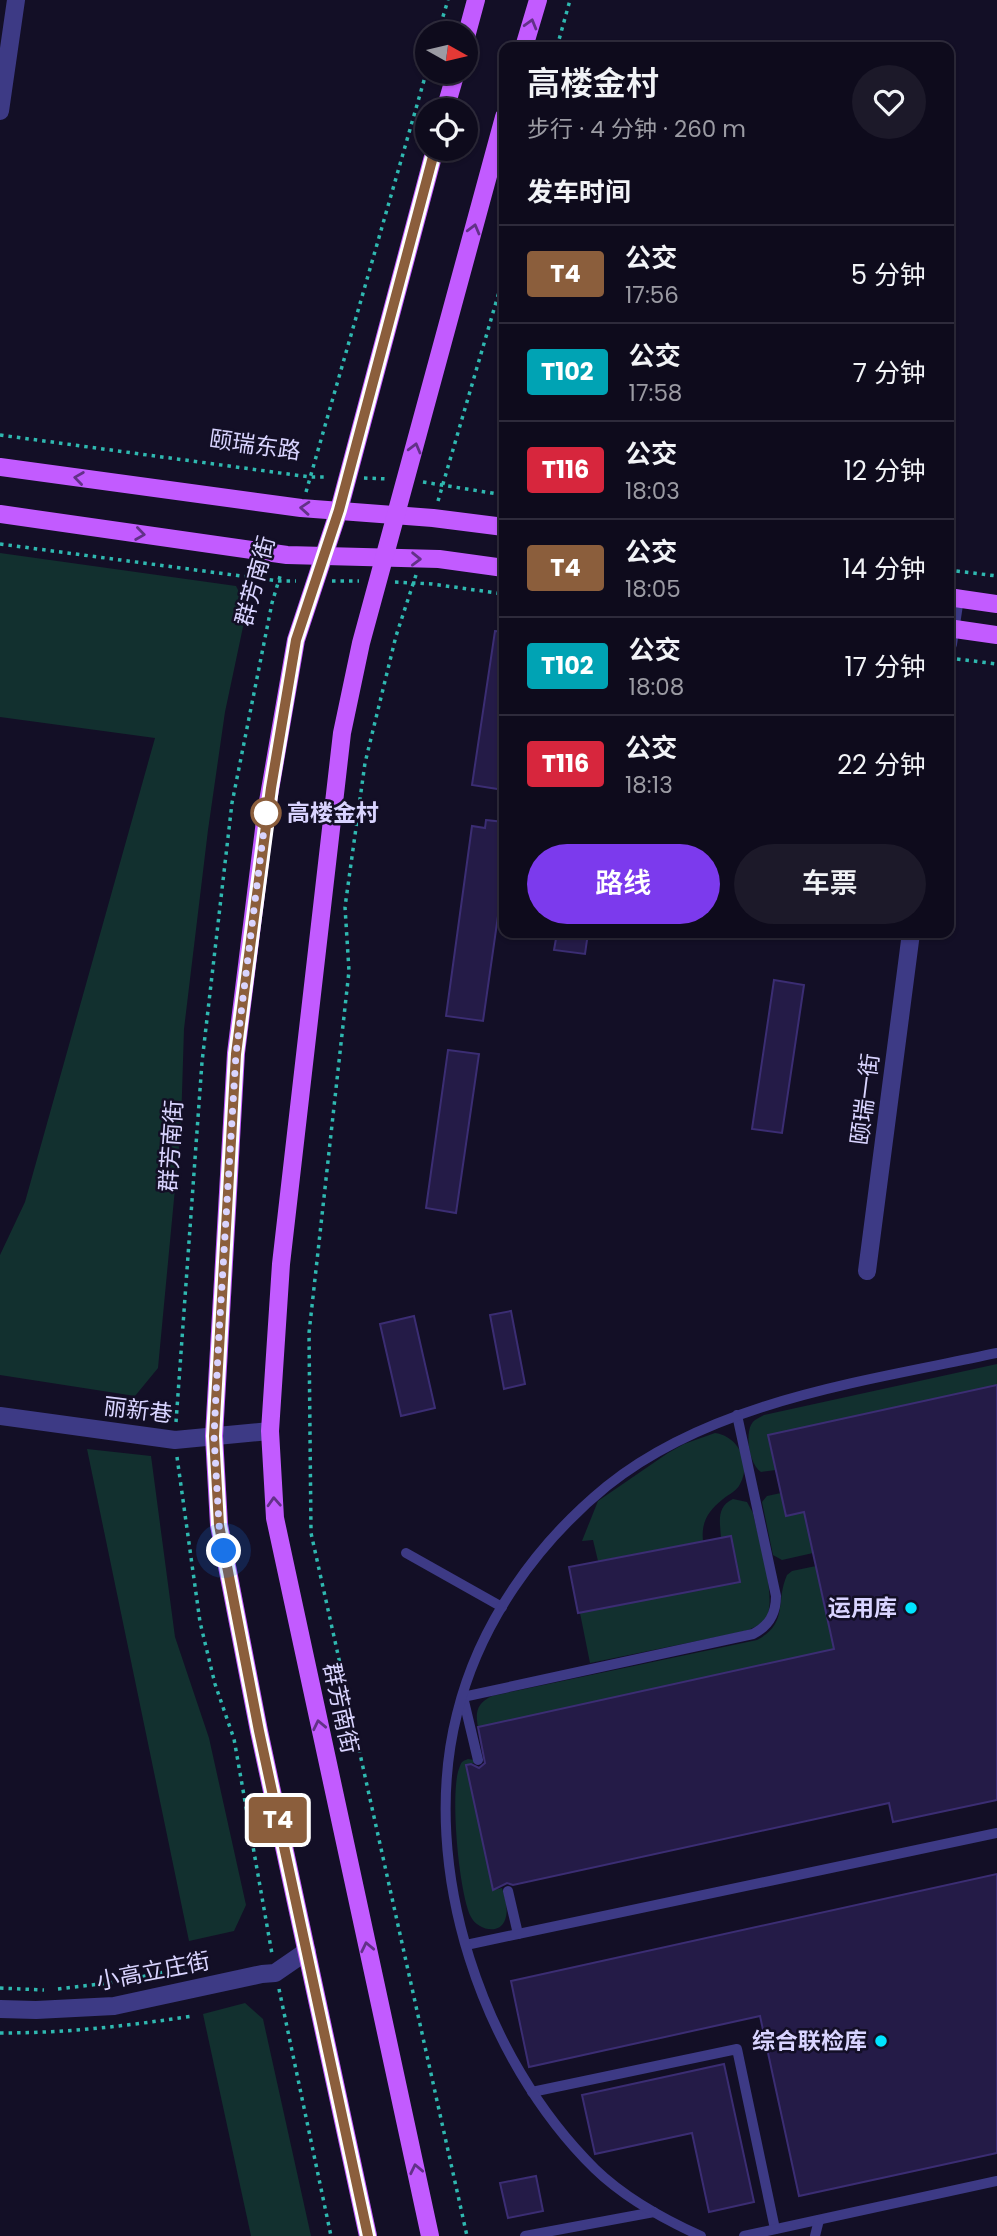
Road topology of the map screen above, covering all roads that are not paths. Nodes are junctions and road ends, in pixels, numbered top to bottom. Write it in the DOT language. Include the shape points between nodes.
graph roads {
  1 [pos="16,0"];
  2 [pos="476,0"];
  3 [pos="538,0"];
  4 [pos="470,21"];
  5 [pos="525,42"];
  6 [pos="0,111"];
  7 [pos="499,136"];
  8 [pos="432,161"];
  9 [pos="0,467"];
  10 [pos="339,510"];
  11 [pos="0,514"];
  12 [pos="397,514"];
  13 [pos="499,526"];
  14 [pos="323,555"];
  15 [pos="384,558"];
  16 [pos="499,567"];
  17 [pos="954,597"];
  18 [pos="997,604"];
  19 [pos="954,634"];
  20 [pos="997,635"];
  21 [pos="910,938"];
  22 [pos="867,1271"];
  23 [pos="997,1353"];
  24 [pos="737,1415"];
  25 [pos="0,1416"];
  26 [pos="270,1431"];
  27 [pos="214,1436"];
  28 [pos="406,1553"];
  29 [pos="502,1607"];
  30 [pos="463,1697"];
  31 [pos="478,1760"];
  32 [pos="997,1833"];
  33 [pos="508,1891"];
  34 [pos="519,1934"];
  35 [pos="466,1945"];
  36 [pos="307,1951"];
  37 [pos="0,2009"];
  38 [pos="532,2092"];
  39 [pos="997,2181"];
  40 [pos="654,2212"];
  41 [pos="819,2220"];
  42 [pos="775,2229"];
  43 [pos="368,2236"];
  44 [pos="430,2236"];
  45 [pos="525,2236"];
  46 [pos="701,2236"];
  47 [pos="744,2236"];
  48 [pos="815,2236"];
  1 -- 6 [label="street"];
  2 -- 4 [label="main road"];
  5 -- 3 [label="main road, one-way"];
  12 -- 7 [label="main road, 群芳南街, one-way"];
  8 -- 10 [label="main road"];
  10 -- 9 [label="main road, one-way"];
  10 -- 12 [label="main road"];
  10 -- 14 [label="main road"];
  11 -- 14 [label="main road, one-way" via="287,555"];
  12 -- 13 [label="main road"];
  12 -- 15 [label="main road, 群芳南街"];
  14 -- 15 [label="main road"];
  14 -- 27 [label="main road" via="296,640 266,813 238,1040"];
  15 -- 16 [label="main road, one-way"];
  15 -- 26 [label="main road, 群芳南街" via="342,733 281,1264"];
  17 -- 18 [label="main road"];
  19 -- 20 [label="main road"];
  21 -- 22 [label="street, 颐瑞一街"];
  23 -- 24 [label="lane" via="792,1398"];
  24 -- 29 [label="lane" via="666,1447 609,1485 558,1531"];
  24 -- 30 [label="lane" via="776,1596 766,1626 753,1634"];
  25 -- 27 [label="street, 丽新巷" via="175,1440"];
  26 -- 27 [label="street, 丽新巷"];
  44 -- 26 [label="main road, 群芳南街, one-way" via="275,1518"];
  27 -- 36 [label="main road" via="219,1525"];
  28 -- 29 [label="lane"];
  29 -- 30 [label="lane" via="480,1646"];
  30 -- 31 [label="lane"];
  30 -- 35 [label="lane" via="446,1786 448,1863"];
  32 -- 34 [label="lane"];
  33 -- 34 [label="lane"];
  34 -- 35 [label="lane"];
  35 -- 38 [label="lane" via="494,2021"];
  36 -- 37 [label="street, 小高立庄街" via="275,1973 114,2006"];
  36 -- 43 [label="main road"];
  38 -- 40 [label="lane" via="597,2171"];
  38 -- 42 [label="lane" via="737,2049"];
  39 -- 41 [label="lane"];
  40 -- 45 [label="lane"];
  40 -- 46 [label="lane"];
  41 -- 42 [label="lane"];
  41 -- 48 [label="lane"];
  42 -- 47 [label="lane"];
}
